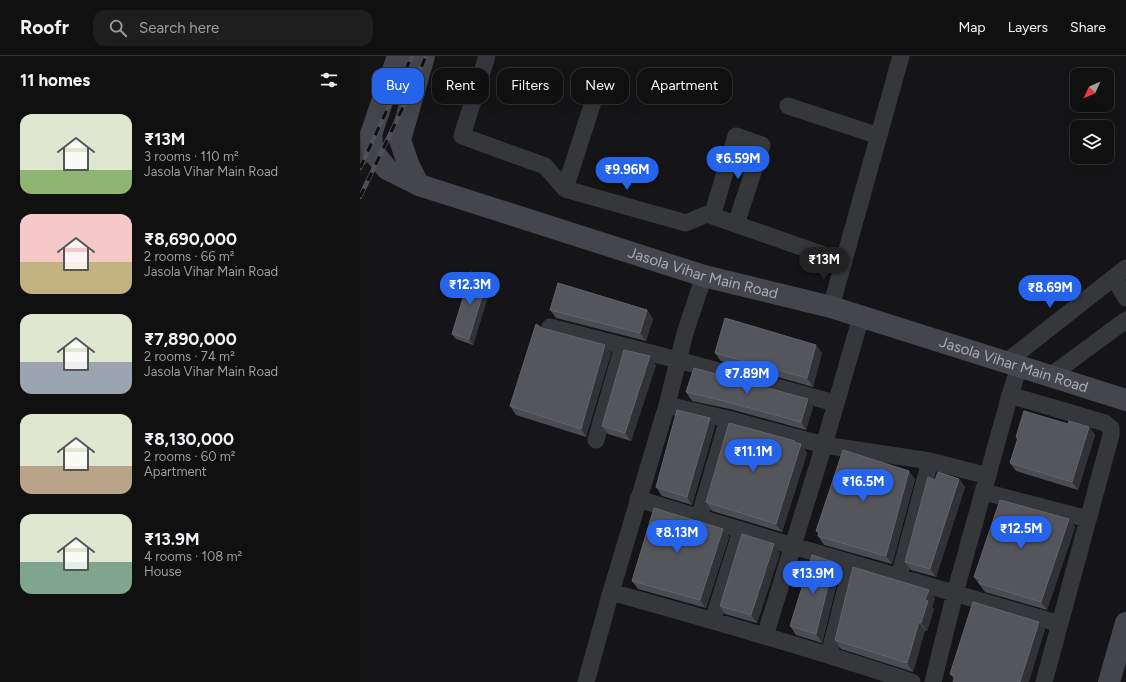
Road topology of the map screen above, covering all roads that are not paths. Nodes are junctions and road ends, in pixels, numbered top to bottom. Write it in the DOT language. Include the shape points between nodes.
graph roads {
  1 [pos="398,56"];
  2 [pos="424,56"];
  3 [pos="487,56"];
  4 [pos="901,56"];
  5 [pos="592,104"];
  6 [pos="788,106"];
  7 [pos="371,134"];
  8 [pos="879,136"];
  9 [pos="400,140"];
  10 [pos="360,158"];
  11 [pos="419,185"];
  12 [pos="565,189"];
  13 [pos="712,216"];
  14 [pos="736,224"];
  15 [pos="844,262"];
  16 [pos="1120,273"];
  17 [pos="704,276"];
  18 [pos="1126,298"];
  19 [pos="832,307"];
  20 [pos="861,317"];
  21 [pos="1126,320"];
  22 [pos="550,327"];
  23 [pos="623,346"];
  24 [pos="678,360"];
  25 [pos="1012,365"];
  26 [pos="1050,376"];
  27 [pos="1010,395"];
  28 [pos="1126,400"];
  29 [pos="835,403"];
  30 [pos="667,405"];
  31 [pos="728,419"];
  32 [pos="596,440"];
  33 [pos="824,445"];
  34 [pos="930,461"];
  35 [pos="986,484"];
  36 [pos="638,499"];
  37 [pos="699,518"];
  38 [pos="1088,519"];
  39 [pos="742,531"];
  40 [pos="793,546"];
  41 [pos="852,564"];
  42 [pos="899,577"];
  43 [pos="610,592"];
  44 [pos="955,593"];
  45 [pos="713,620"];
  46 [pos="1126,623"];
  47 [pos="1060,624"];
  48 [pos="765,636"];
  49 [pos="829,655"];
  50 [pos="586,682"];
  51 [pos="912,682"];
  52 [pos="933,682"];
  53 [pos="1044,682"];
  54 [pos="1109,682"];
  1 -- 7 [label="street, Jasola Vihar Main Road"];
  2 -- 9 [label="street"];
  3 -- 12 [label="street" via="462,136 545,166"];
  4 -- 8 [label="street"];
  5 -- 12 [label="street"];
  6 -- 8 [label="street"];
  7 -- 9 [label="street"];
  7 -- 10 [label="street"];
  7 -- 11 [label="street, Jasola Vihar Main Road" via="373,152 387,169"];
  8 -- 15 [label="street"];
  9 -- 11 [label="street"];
  11 -- 17 [label="street, Jasola Vihar Main Road"];
  12 -- 13 [label="street" via="686,224 707,214"];
  13 -- 14 [label="street"];
  13 -- 14 [label="street" via="736,136 762,145"];
  14 -- 15 [label="street"];
  15 -- 19 [label="street"];
  16 -- 18 [label="street"];
  16 -- 25 [label="street"];
  17 -- 19 [label="street, Jasola Vihar Main Road"];
  17 -- 24 [label="street"];
  19 -- 20 [label="street, Jasola Vihar Main Road"];
  20 -- 25 [label="street, Jasola Vihar Main Road"];
  20 -- 29 [label="street"];
  21 -- 26 [label="street"];
  22 -- 23 [label="street"];
  23 -- 24 [label="street"];
  23 -- 32 [label="street"];
  24 -- 29 [label="street"];
  24 -- 30 [label="street"];
  25 -- 26 [label="street, Jasola Vihar Main Road"];
  25 -- 27 [label="street"];
  26 -- 28 [label="street, Jasola Vihar Main Road"];
  27 -- 35 [label="street"];
  27 -- 38 [label="street" via="1105,423 1111,428"];
  29 -- 33 [label="street"];
  30 -- 31 [label="street"];
  30 -- 36 [label="street"];
  31 -- 33 [label="street"];
  31 -- 37 [label="street"];
  33 -- 34 [label="street"];
  33 -- 40 [label="street"];
  34 -- 35 [label="street"];
  34 -- 42 [label="street"];
  35 -- 38 [label="street"];
  35 -- 44 [label="street"];
  36 -- 37 [label="street"];
  36 -- 43 [label="street"];
  37 -- 39 [label="street"];
  38 -- 47 [label="street"];
  39 -- 40 [label="street"];
  39 -- 45 [label="street"];
  40 -- 41 [label="street"];
  40 -- 48 [label="street"];
  41 -- 42 [label="street"];
  41 -- 49 [label="street"];
  42 -- 44 [label="street"];
  43 -- 45 [label="street"];
  43 -- 50 [label="street"];
  44 -- 47 [label="street"];
  44 -- 52 [label="street"];
  45 -- 48 [label="street"];
  46 -- 54 [label="street"];
  47 -- 53 [label="street"];
  48 -- 49 [label="street"];
  49 -- 51 [label="street"];
}
